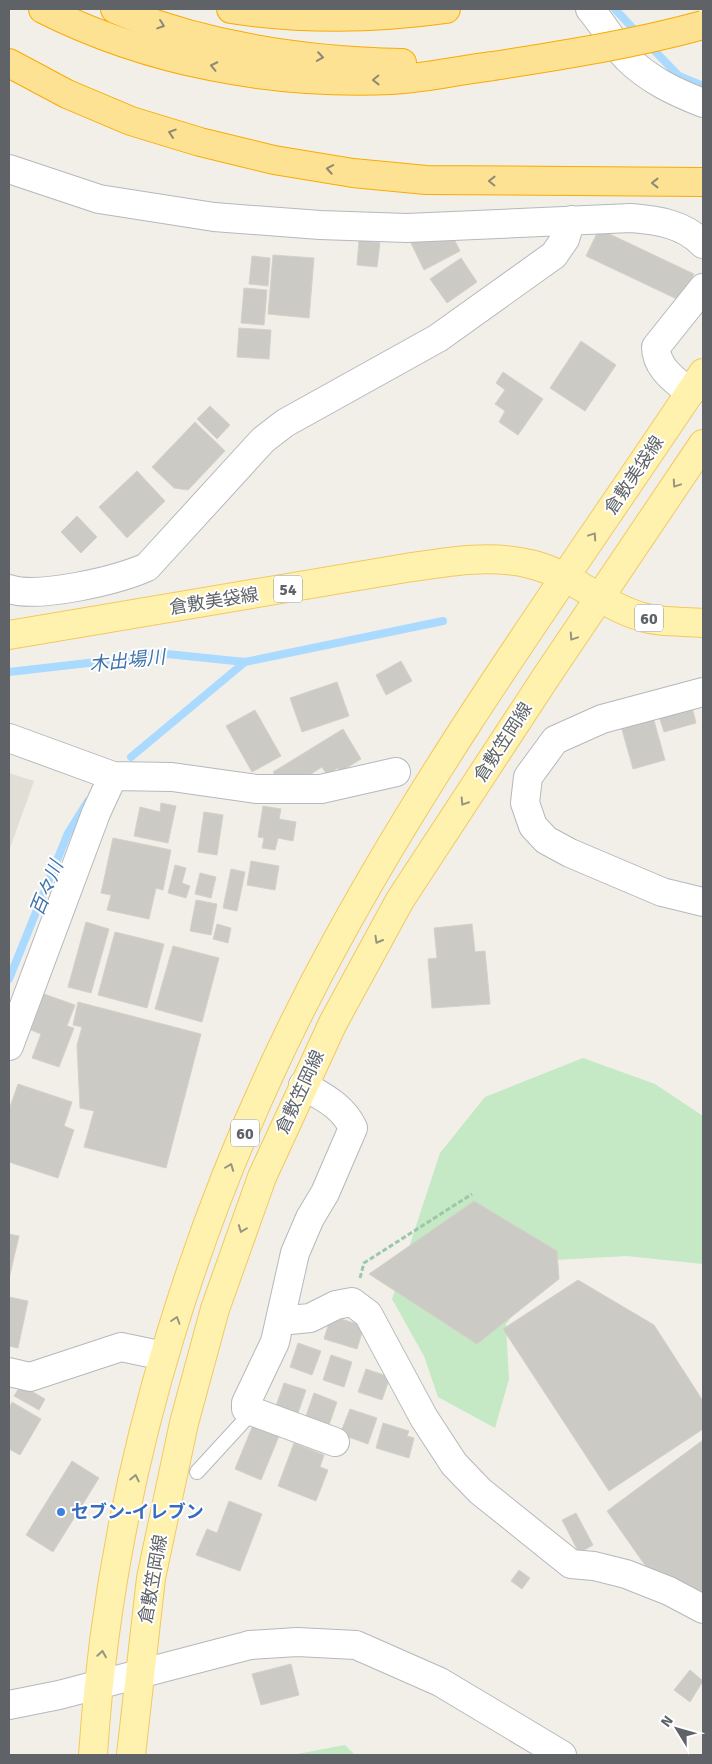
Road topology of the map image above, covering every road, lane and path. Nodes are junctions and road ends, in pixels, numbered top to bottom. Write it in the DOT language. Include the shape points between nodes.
graph roads {
  1 [pos="43,9"];
  2 [pos="115,9"];
  3 [pos="232,9"];
  4 [pos="446,9"];
  5 [pos="590,9"];
  6 [pos="703,25"];
  7 [pos="9,63"];
  8 [pos="493,66"];
  9 [pos="703,103"];
  10 [pos="9,170"];
  11 [pos="697,184"];
  12 [pos="571,220"];
  13 [pos="703,244"];
  14 [pos="703,288"];
  15 [pos="696,383"];
  16 [pos="703,444"];
  17 [pos="566,577"];
  18 [pos="9,589"];
  19 [pos="600,597"];
  20 [pos="703,623"];
  21 [pos="9,635"];
  22 [pos="703,692"];
  23 [pos="9,738"];
  24 [pos="396,772"];
  25 [pos="113,776"];
  26 [pos="703,902"];
  27 [pos="9,1046"];
  28 [pos="303,1085"];
  29 [pos="472,1194"];
  30 [pos="352,1302"];
  31 [pos="280,1321"];
  32 [pos="164,1356"];
  33 [pos="9,1372"];
  34 [pos="253,1411"];
  35 [pos="335,1442"];
  36 [pos="197,1472"];
  37 [pos="703,1609"];
  38 [pos="138,1674"];
  39 [pos="97,1685"];
  40 [pos="9,1705"];
  41 [pos="93,1755"];
  42 [pos="131,1755"];
  43 [pos="562,1755"];
  8 -- 1 [label="highway, one-way" via="394,80 328,81 266,76 161,53 109,37"];
  2 -- 8 [label="highway, one-way" via="221,42 274,51 330,59"];
  3 -- 4 [label="highway" via="290,16 346,17"];
  5 -- 9 [label="street" via="627,57 647,75"];
  6 -- 8 [label="highway, bridge" via="577,54"];
  11 -- 7 [label="highway, one-way" via="426,180 353,173 284,161 200,142 131,120 67,94"];
  10 -- 12 [label="street" via="99,199 214,217 320,226 407,228"];
  12 -- 13 [label="street" via="655,220 687,232"];
  12 -- 18 [label="street" via="565,239 554,255 438,338 285,423 263,440 147,567 129,575 35,593"];
  14 -- 15 [label="street" via="656,346 656,358 662,368"];
  17 -- 15 [label="main road, 倉敷美袋線, one-way"];
  16 -- 19 [label="main road, one-way"];
  17 -- 19 [label="main road, 倉敷美袋線 / 54"];
  17 -- 21 [label="main road, 倉敷美袋線 / 54" via="529,563 453,561"];
  32 -- 17 [label="main road, 倉敷笠岡線 / 60, one-way" via="232,1162 303,1006 405,823"];
  19 -- 20 [label="main road, 60" via="640,616"];
  19 -- 28 [label="main road, 倉敷笠岡線 / 60, one-way" via="400,900"];
  22 -- 26 [label="street" via="602,718 555,740 528,777 525,802 533,826 546,840 662,892"];
  23 -- 25 [label="street"];
  24 -- 25 [label="street" via="320,789 256,789 172,777"];
  25 -- 27 [label="street" via="96,813"];
  28 -- 31 [label="street" via="346,1114 352,1128 326,1193 310,1218 296,1253"];
  28 -- 38 [label="main road, 倉敷笠岡線 / 60, one-way" via="237,1242 198,1364 151,1578"];
  29 -- 30 [label="path" via="364,1263"];
  30 -- 31 [label="street" via="336,1305 310,1318"];
  30 -- 37 [label="street" via="368,1314 424,1418 454,1464 480,1491 571,1564 626,1574"];
  31 -- 34 [label="street" via="275,1342 246,1403 246,1409"];
  32 -- 33 [label="street" via="121,1347 30,1377"];
  39 -- 32 [label="main road, 倉敷笠岡線 / 60, one-way" via="115,1568"];
  34 -- 35 [label="street"];
  34 -- 36 [label="lane"];
  38 -- 39 [label="street"];
  38 -- 42 [label="main road, 倉敷笠岡線 / 60"];
  38 -- 43 [label="street" via="250,1645 297,1642 356,1645 440,1682"];
  39 -- 40 [label="street"];
  39 -- 41 [label="main road, 倉敷笠岡線 / 60"];
}
